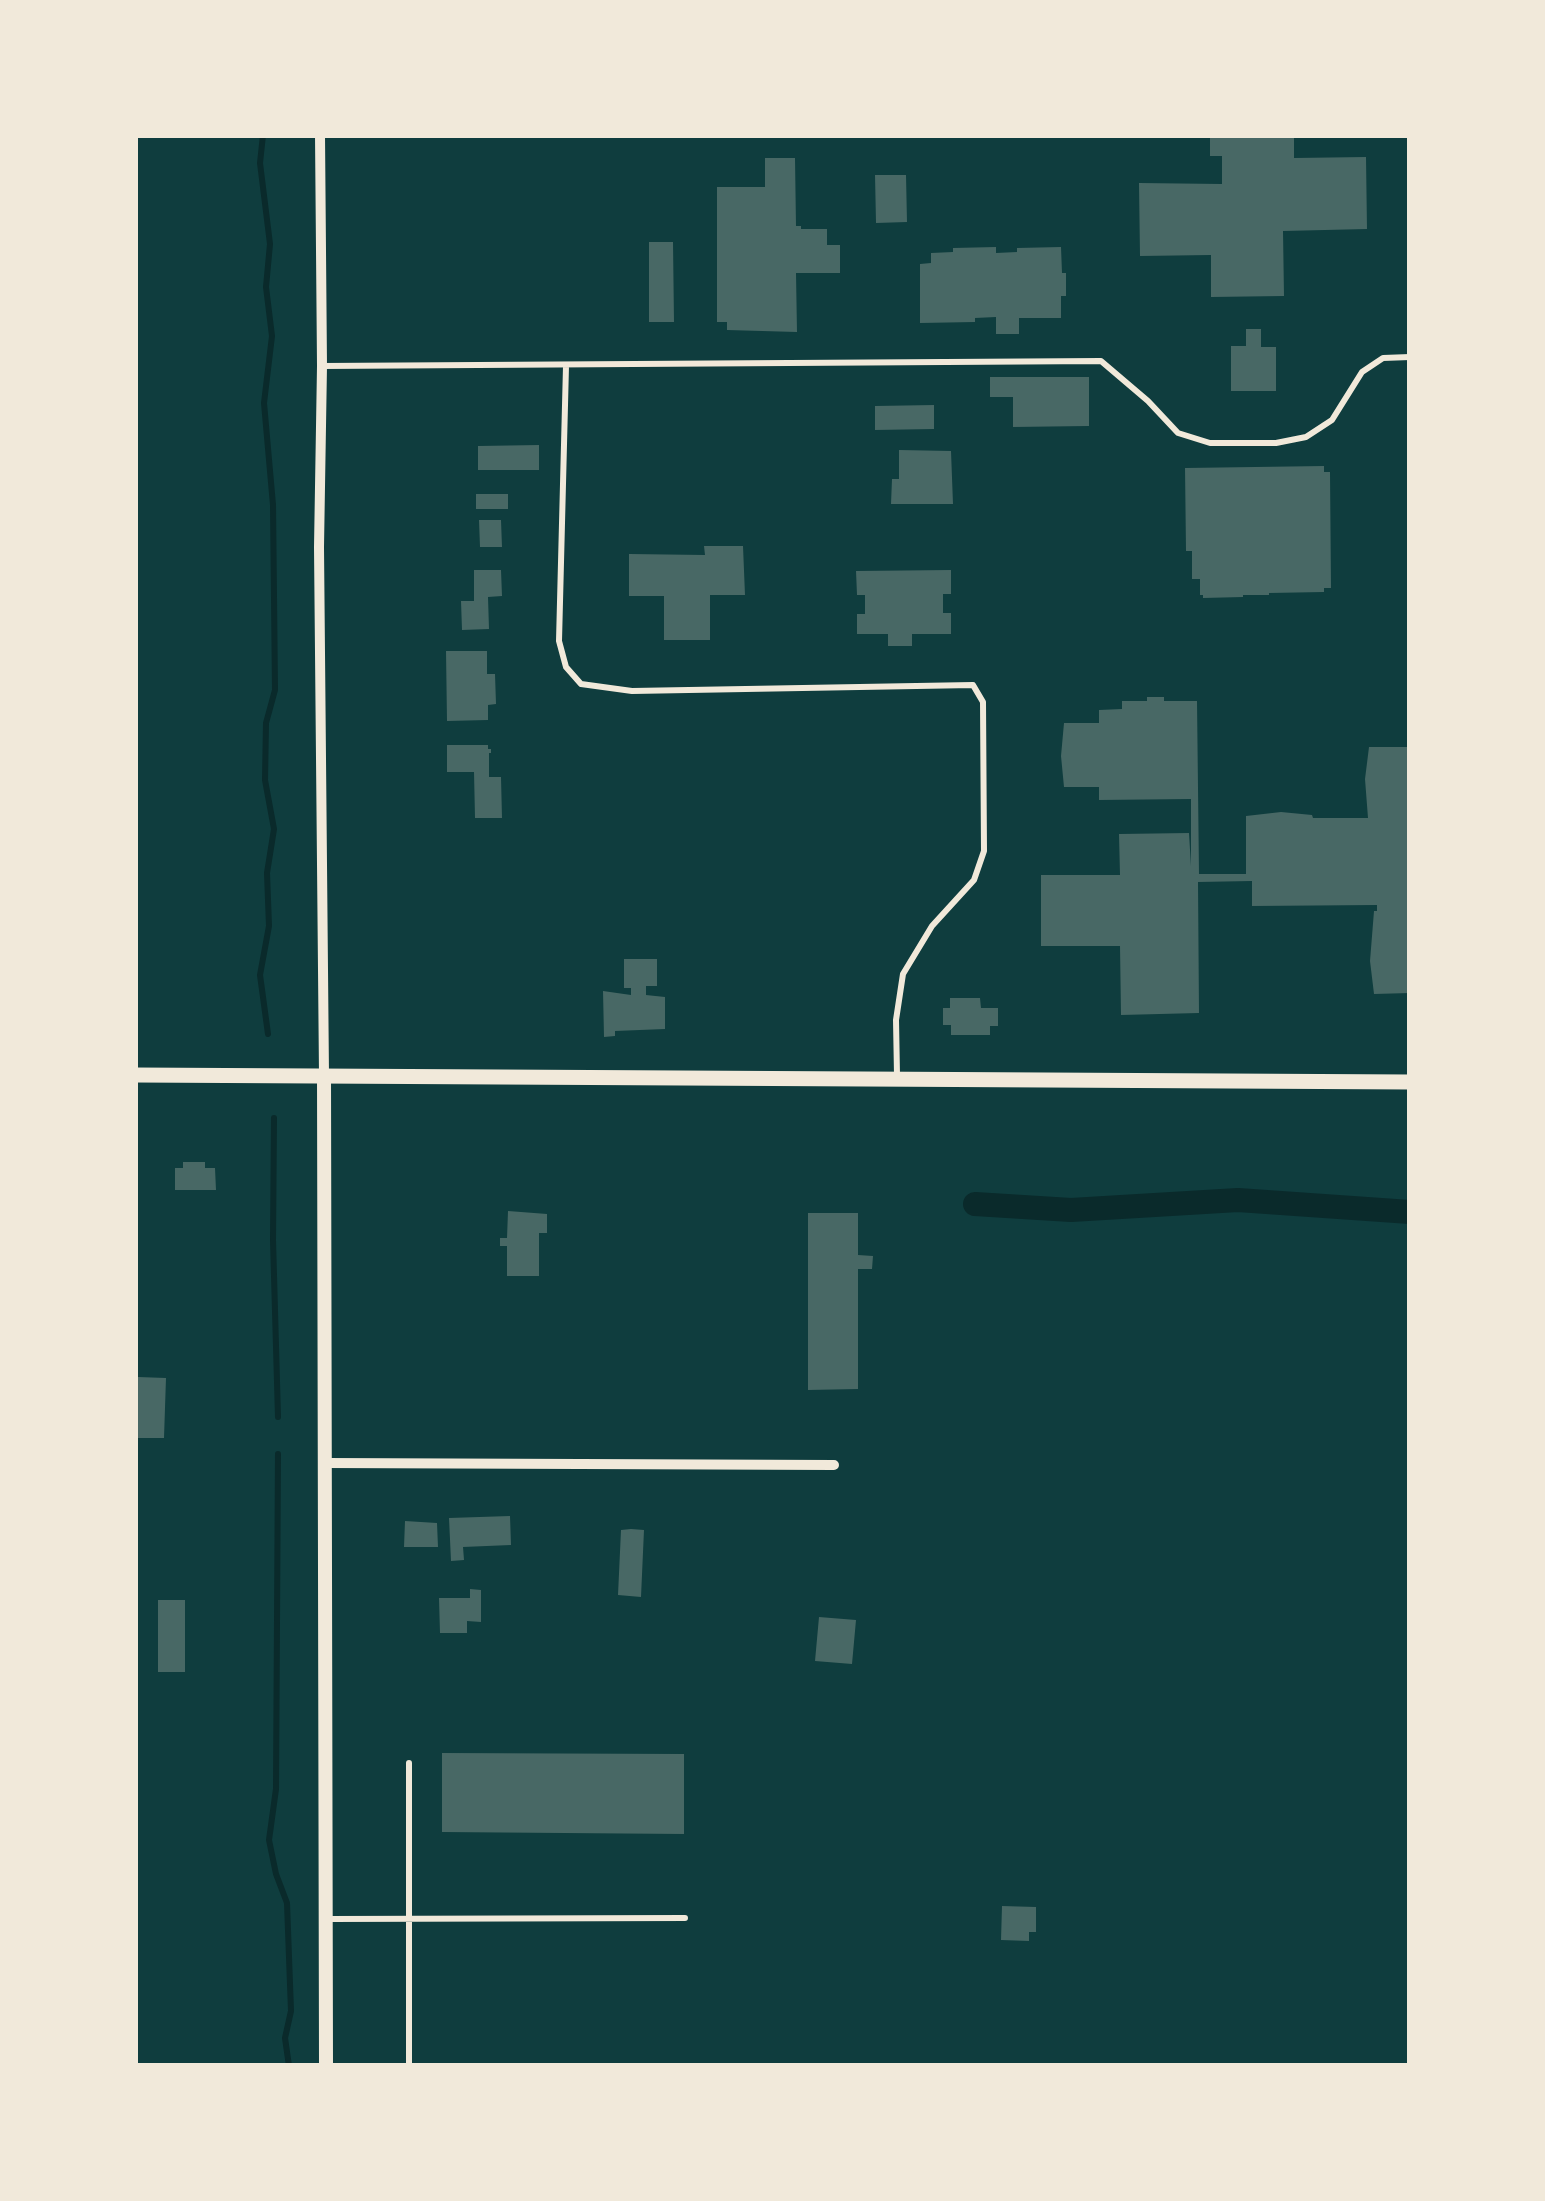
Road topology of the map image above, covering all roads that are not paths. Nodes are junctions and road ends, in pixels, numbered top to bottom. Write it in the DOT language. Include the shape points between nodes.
graph roads {
  1 [pos="320,135"];
  2 [pos="1410,357"];
  3 [pos="322,366"];
  4 [pos="566,366"];
  5 [pos="135,1075"];
  6 [pos="324,1075"];
  7 [pos="897,1078"];
  8 [pos="1410,1082"];
  9 [pos="326,1463"];
  10 [pos="834,1465"];
  11 [pos="409,1763"];
  12 [pos="685,1918"];
  13 [pos="326,1919"];
  14 [pos="409,1919"];
  15 [pos="326,2066"];
  16 [pos="409,2066"];
  1 -- 3 [label="street"];
  2 -- 4 [label="lane" via="1372,365 1332,420 1276,443 1210,443 1178,433 1101,361"];
  3 -- 4 [label="lane"];
  3 -- 6 [label="street"];
  4 -- 7 [label="lane" via="560,641 580,684 632,691 973,685 983,702 984,851 974,880 903,974"];
  5 -- 6 [label="main road"];
  6 -- 7 [label="main road"];
  6 -- 9 [label="street"];
  7 -- 8 [label="main road"];
  9 -- 10 [label="street"];
  9 -- 13 [label="street"];
  11 -- 14 [label="lane"];
  12 -- 14 [label="lane"];
  13 -- 14 [label="lane"];
  13 -- 15 [label="street"];
  14 -- 16 [label="lane"];
}
